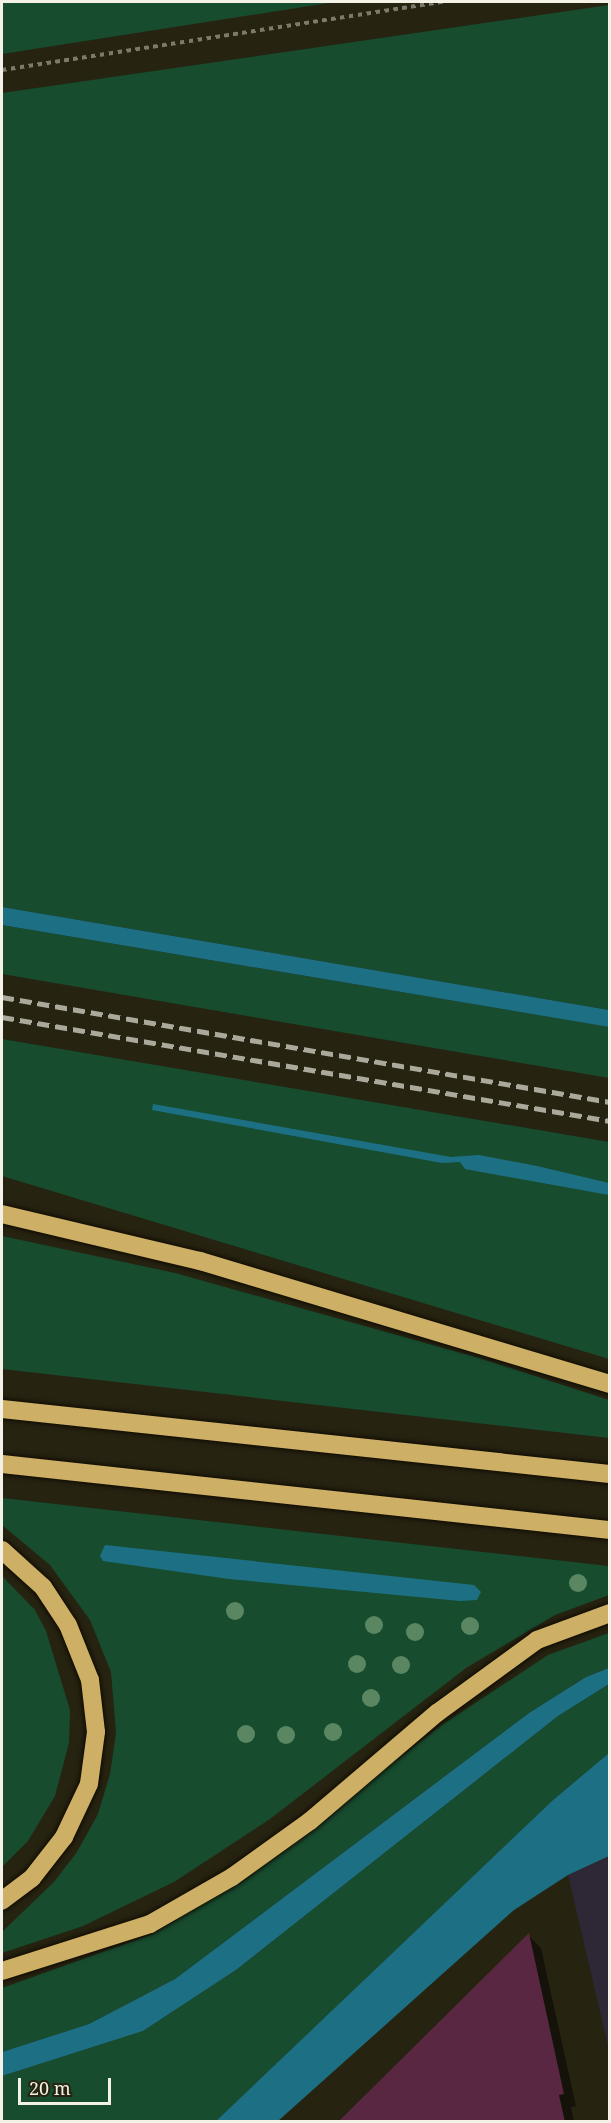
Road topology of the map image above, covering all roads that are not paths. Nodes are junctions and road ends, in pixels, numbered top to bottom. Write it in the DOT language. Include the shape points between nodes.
graph roads {
  1 [pos="2,1214"];
  2 [pos="609,1384"];
  3 [pos="2,1409"];
  4 [pos="2,1464"];
  5 [pos="609,1474"];
  6 [pos="609,1530"];
  7 [pos="2,1550"];
  8 [pos="609,1613"];
  9 [pos="2,1901"];
  10 [pos="2,1971"];
  1 -- 2 [label="highway" via="200,1261"];
  3 -- 5 [label="highway"];
  4 -- 6 [label="highway"];
  7 -- 9 [label="highway" via="43,1587 68,1625 90,1680 96,1732 89,1784 64,1837 32,1878"];
  8 -- 10 [label="highway" via="537,1641 437,1713 310,1821 232,1877 150,1924"];
}
